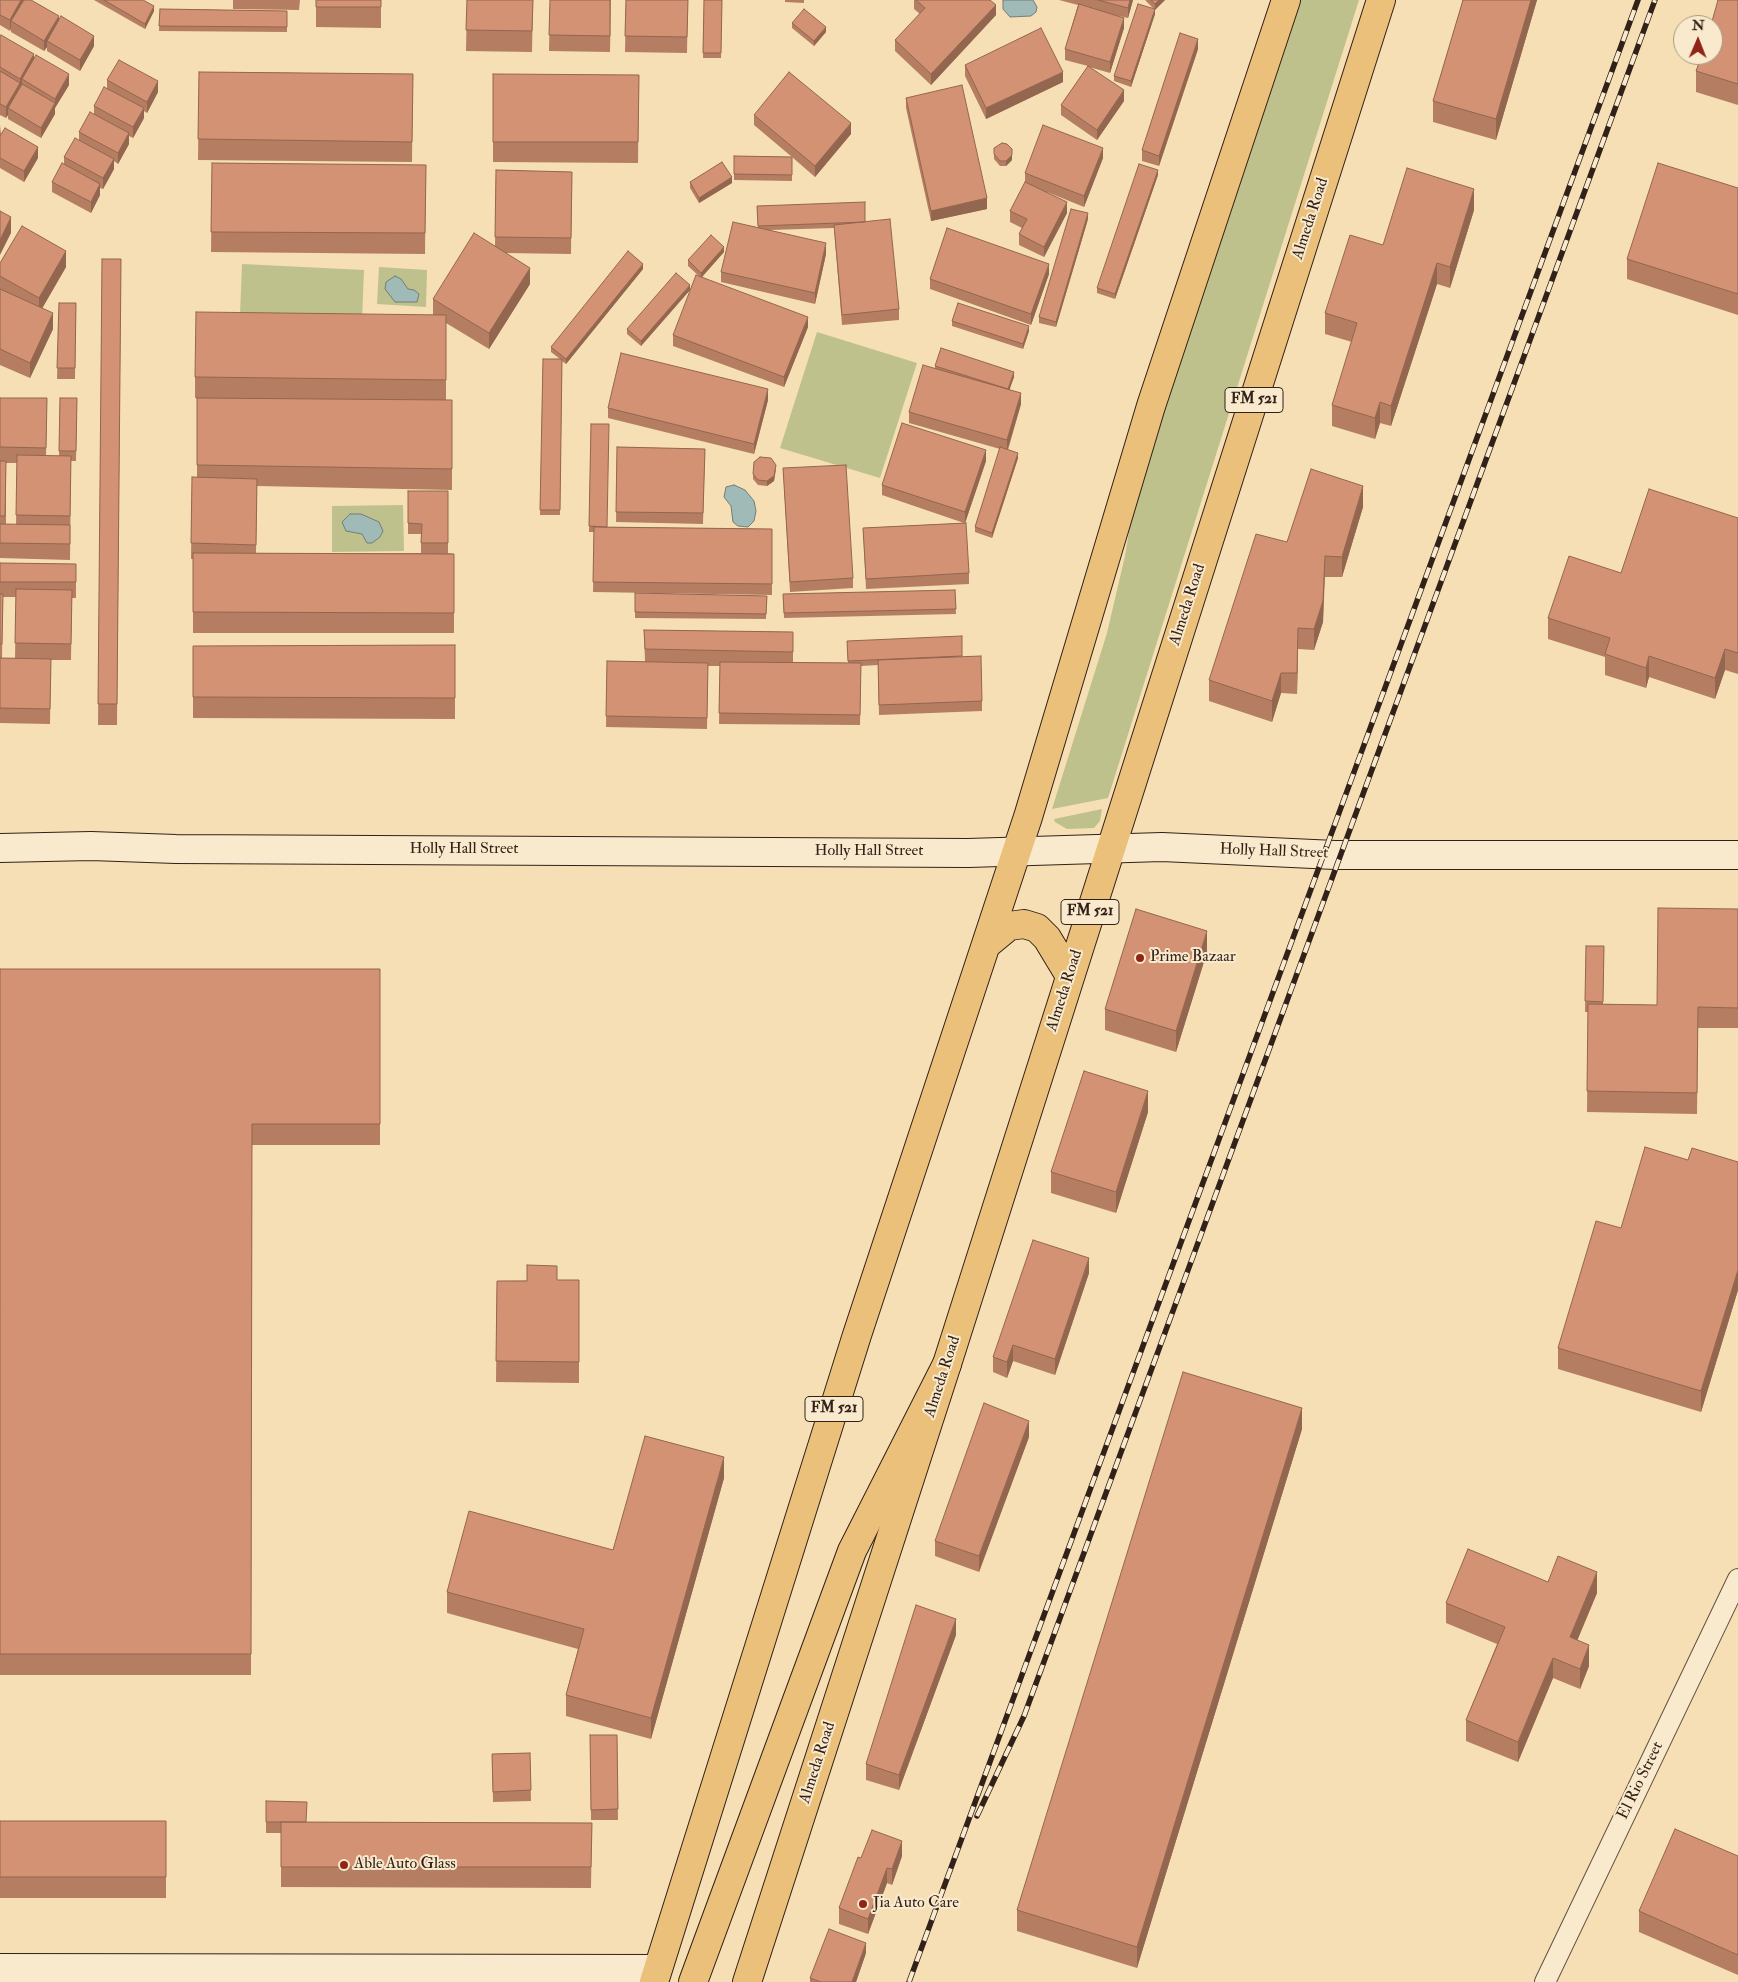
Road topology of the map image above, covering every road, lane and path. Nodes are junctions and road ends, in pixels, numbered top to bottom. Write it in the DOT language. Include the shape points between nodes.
graph roads {
  1 [pos="1286,0"];
  2 [pos="1381,0"];
  3 [pos="0,848"];
  4 [pos="1111,849"];
  5 [pos="1017,851"];
  6 [pos="1738,855"];
  7 [pos="986,944"];
  8 [pos="1070,976"];
  9 [pos="947,1364"];
  10 [pos="1738,1579"];
  11 [pos="0,1968"];
  12 [pos="656,1976"];
  13 [pos="693,1982"];
  14 [pos="748,1982"];
  15 [pos="1545,1982"];
  1 -- 5 [label="main road, FM 521" via="1151,406"];
  2 -- 4 [label="main road, Almeda Road / FM 521"];
  3 -- 5 [label="street, Holly Hall Street"];
  4 -- 5 [label="street, Holly Hall Street"];
  4 -- 6 [label="street, Holly Hall Street" via="1162,847 1335,855"];
  4 -- 8 [label="main road, Almeda Road / FM 521"];
  5 -- 7 [label="main road, FM 521"];
  7 -- 8 [label="main road" via="1009,926 1024,924 1037,928 1047,938"];
  7 -- 12 [label="main road, FM 521" via="857,1335"];
  8 -- 9 [label="main road, Almeda Road / FM 521"];
  9 -- 13 [label="main road" via="852,1551"];
  9 -- 14 [label="main road, Almeda Road / FM 521"];
  10 -- 15 [label="street, El Rio Street"];
  11 -- 12 [label="street"];
}
